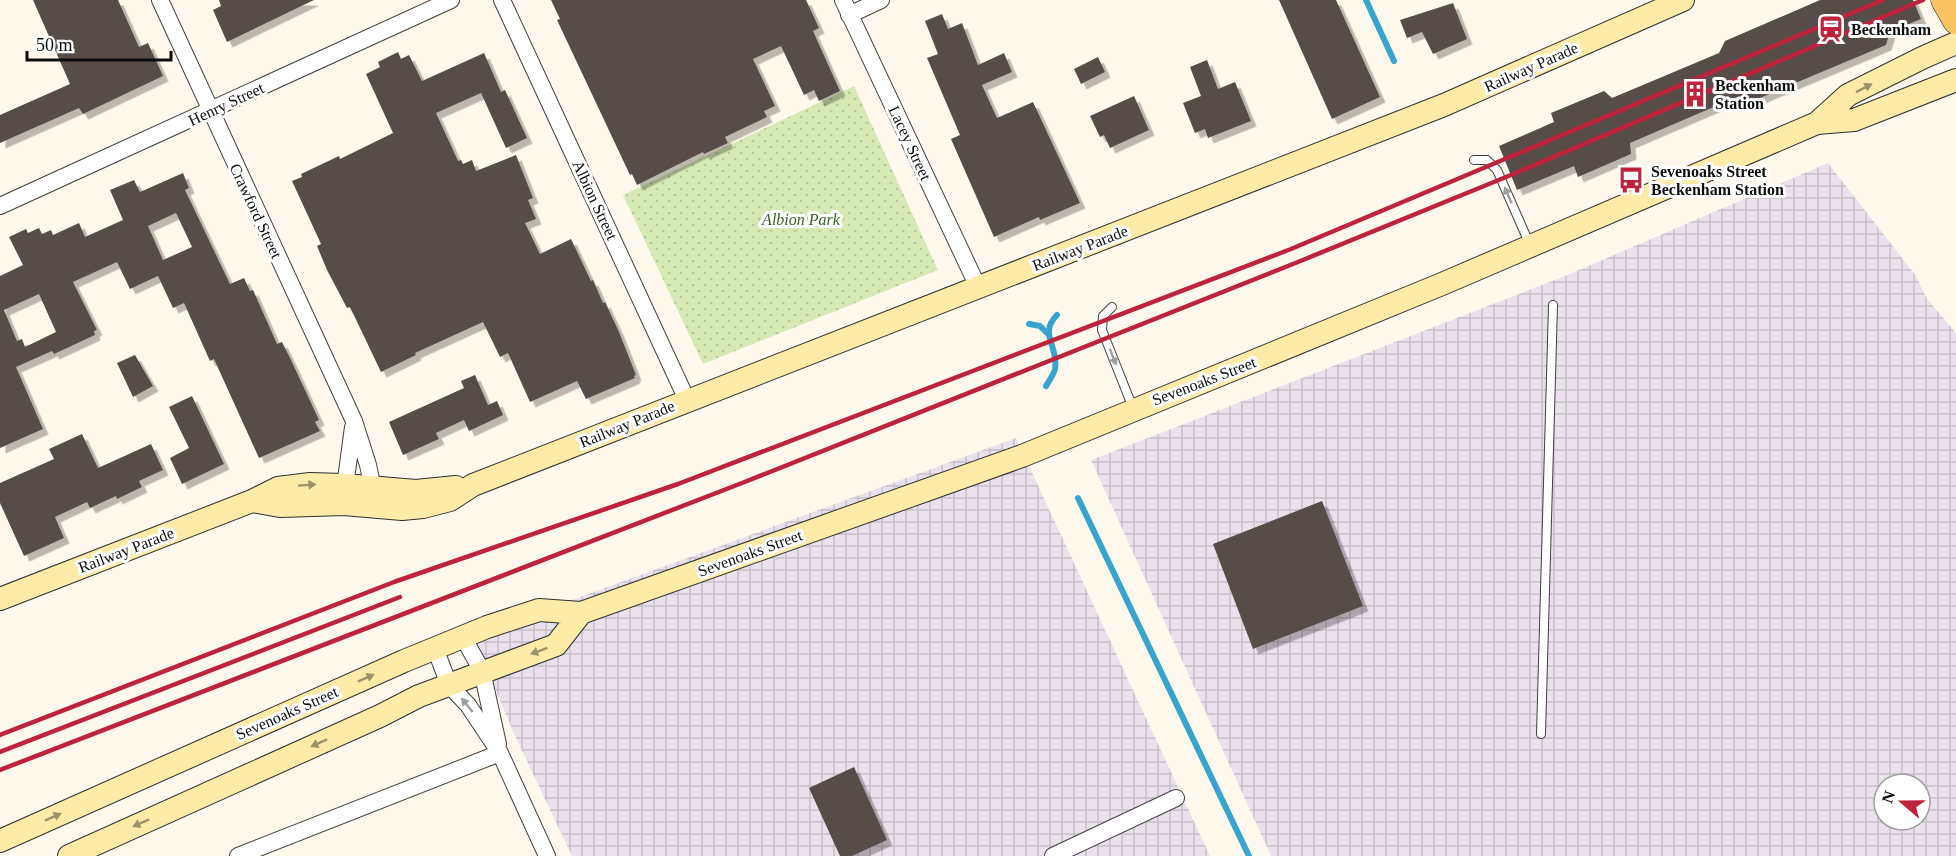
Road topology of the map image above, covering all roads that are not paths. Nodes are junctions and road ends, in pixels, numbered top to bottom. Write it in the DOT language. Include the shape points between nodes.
graph roads {
  1 [pos="160,0"];
  2 [pos="451,0"];
  3 [pos="502,0"];
  4 [pos="881,0"];
  5 [pos="1683,0"];
  6 [pos="1944,0"];
  7 [pos="846,8"];
  8 [pos="1956,21"];
  9 [pos="1956,44"];
  10 [pos="1956,80"];
  11 [pos="210,111"];
  12 [pos="1817,123"];
  13 [pos="1474,160"];
  14 [pos="0,206"];
  15 [pos="1530,245"];
  16 [pos="978,287"];
  17 [pos="1553,305"];
  18 [pos="1112,307"];
  19 [pos="687,400"];
  20 [pos="1133,409"];
  21 [pos="354,421"];
  22 [pos="344,494"];
  23 [pos="375,497"];
  24 [pos="0,599"];
  25 [pos="581,613"];
  26 [pos="463,637"];
  27 [pos="435,648"];
  28 [pos="482,671"];
  29 [pos="449,685"];
  30 [pos="1541,734"];
  31 [pos="500,753"];
  32 [pos="1176,798"];
  33 [pos="0,841"];
  34 [pos="69,856"];
  35 [pos="238,856"];
  36 [pos="547,856"];
  37 [pos="1053,856"];
  1 -- 11 [label="street, Crawford Street"];
  2 -- 11 [label="street, Henry Street"];
  3 -- 19 [label="street, Albion Street"];
  4 -- 7 [label="street"];
  5 -- 16 [label="main road, Railway Parade" via="1444,105"];
  6 -- 8 [label="main road"];
  7 -- 16 [label="street, Lacey Street"];
  12 -- 9 [label="main road, Sevenoaks Street, one-way" via="1848,95"];
  10 -- 12 [label="main road, Sevenoaks Street" via="1854,120"];
  11 -- 14 [label="street, Henry Street"];
  11 -- 21 [label="street, Crawford Street"];
  12 -- 15 [label="main road, Sevenoaks Street"];
  15 -- 13 [label="lane, one-way" via="1497,170 1487,160"];
  15 -- 20 [label="main road, Sevenoaks Street" via="1420,294"];
  16 -- 19 [label="main road, Railway Parade"];
  17 -- 30 [label="lane"];
  18 -- 20 [label="lane, one-way" via="1103,316 1102,330"];
  19 -- 23 [label="main road, Railway Parade" via="473,485"];
  20 -- 25 [label="main road, Sevenoaks Street" via="1022,456"];
  21 -- 22 [label="street"];
  21 -- 23 [label="street, Crawford Street"];
  22 -- 23 [label="main road, Railway Parade"];
  22 -- 24 [label="main road, Railway Parade" via="310,484 278,488"];
  25 -- 26 [label="main road, Sevenoaks Street" via="539,610"];
  25 -- 28 [label="main road, one-way" via="556,645"];
  26 -- 27 [label="main road, Sevenoaks Street"];
  26 -- 28 [label="street"];
  27 -- 29 [label="street"];
  33 -- 27 [label="main road, Sevenoaks Street, one-way"];
  28 -- 29 [label="main road"];
  28 -- 31 [label="street"];
  31 -- 29 [label="street, one-way" via="468,705"];
  29 -- 34 [label="main road, one-way"];
  31 -- 35 [label="street"];
  31 -- 36 [label="street"];
  32 -- 37 [label="street"];
}
